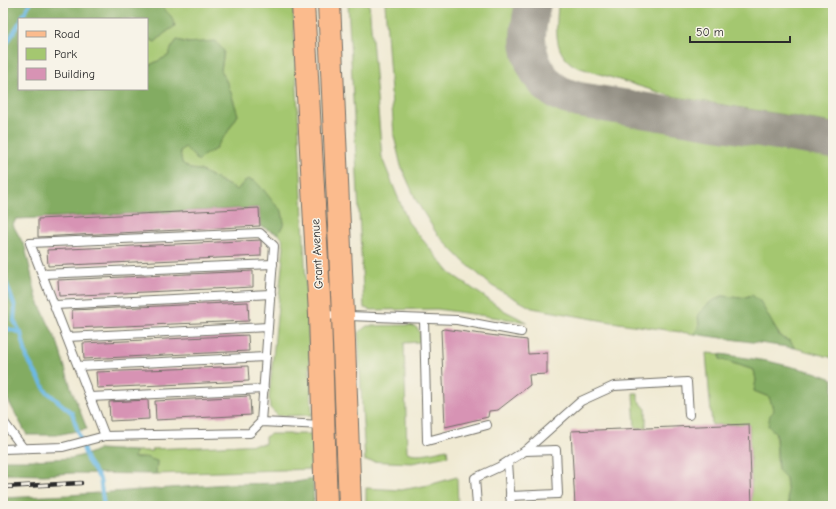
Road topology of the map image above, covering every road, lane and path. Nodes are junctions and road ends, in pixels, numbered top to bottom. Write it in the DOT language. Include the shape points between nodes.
graph roads {
  1 [pos="303,3"];
  2 [pos="330,3"];
  3 [pos="273,264"];
  4 [pos="43,274"];
  5 [pos="271,294"];
  6 [pos="55,305"];
  7 [pos="320,315"];
  8 [pos="343,316"];
  9 [pos="424,319"];
  10 [pos="268,327"];
  11 [pos="521,332"];
  12 [pos="67,336"];
  13 [pos="266,357"];
  14 [pos="78,366"];
  15 [pos="264,389"];
  16 [pos="90,397"];
  17 [pos="689,415"];
  18 [pos="3,421"];
  19 [pos="262,422"];
  20 [pos="488,424"];
  21 [pos="324,425"];
  22 [pos="105,436"];
  23 [pos="23,448"];
  24 [pos="3,449"];
  25 [pos="524,450"];
  26 [pos="508,462"];
  27 [pos="510,496"];
  28 [pos="326,506"];
  29 [pos="350,506"];
  30 [pos="477,506"];
  31 [pos="511,506"];
  1 -- 7 [label="main road, Grant Avenue"];
  2 -- 8 [label="main road, Grant Avenue"];
  3 -- 4 [label="lane"];
  3 -- 4 [label="lane" via="274,246 260,233 30,243"];
  3 -- 5 [label="lane"];
  4 -- 6 [label="lane"];
  5 -- 6 [label="lane"];
  5 -- 10 [label="lane"];
  6 -- 12 [label="lane"];
  7 -- 8 [label="lane"];
  7 -- 21 [label="main road, Grant Avenue"];
  8 -- 9 [label="lane"];
  8 -- 29 [label="main road, Grant Avenue"];
  9 -- 11 [label="lane" via="457,320"];
  9 -- 20 [label="lane" via="427,441"];
  10 -- 12 [label="lane"];
  10 -- 13 [label="lane"];
  12 -- 14 [label="lane"];
  13 -- 14 [label="lane"];
  13 -- 15 [label="lane"];
  14 -- 16 [label="lane"];
  15 -- 16 [label="lane"];
  15 -- 19 [label="lane"];
  16 -- 22 [label="lane"];
  17 -- 25 [label="lane" via="687,382 614,386 581,401"];
  18 -- 23 [label="lane"];
  19 -- 21 [label="lane"];
  19 -- 22 [label="lane" via="250,433"];
  21 -- 28 [label="main road, Grant Avenue"];
  22 -- 23 [label="lane" via="63,447"];
  23 -- 24 [label="lane"];
  25 -- 26 [label="lane"];
  25 -- 27 [label="lane" via="556,450 558,494"];
  26 -- 27 [label="lane"];
  26 -- 30 [label="lane" via="475,478"];
  27 -- 31 [label="lane"];
}
